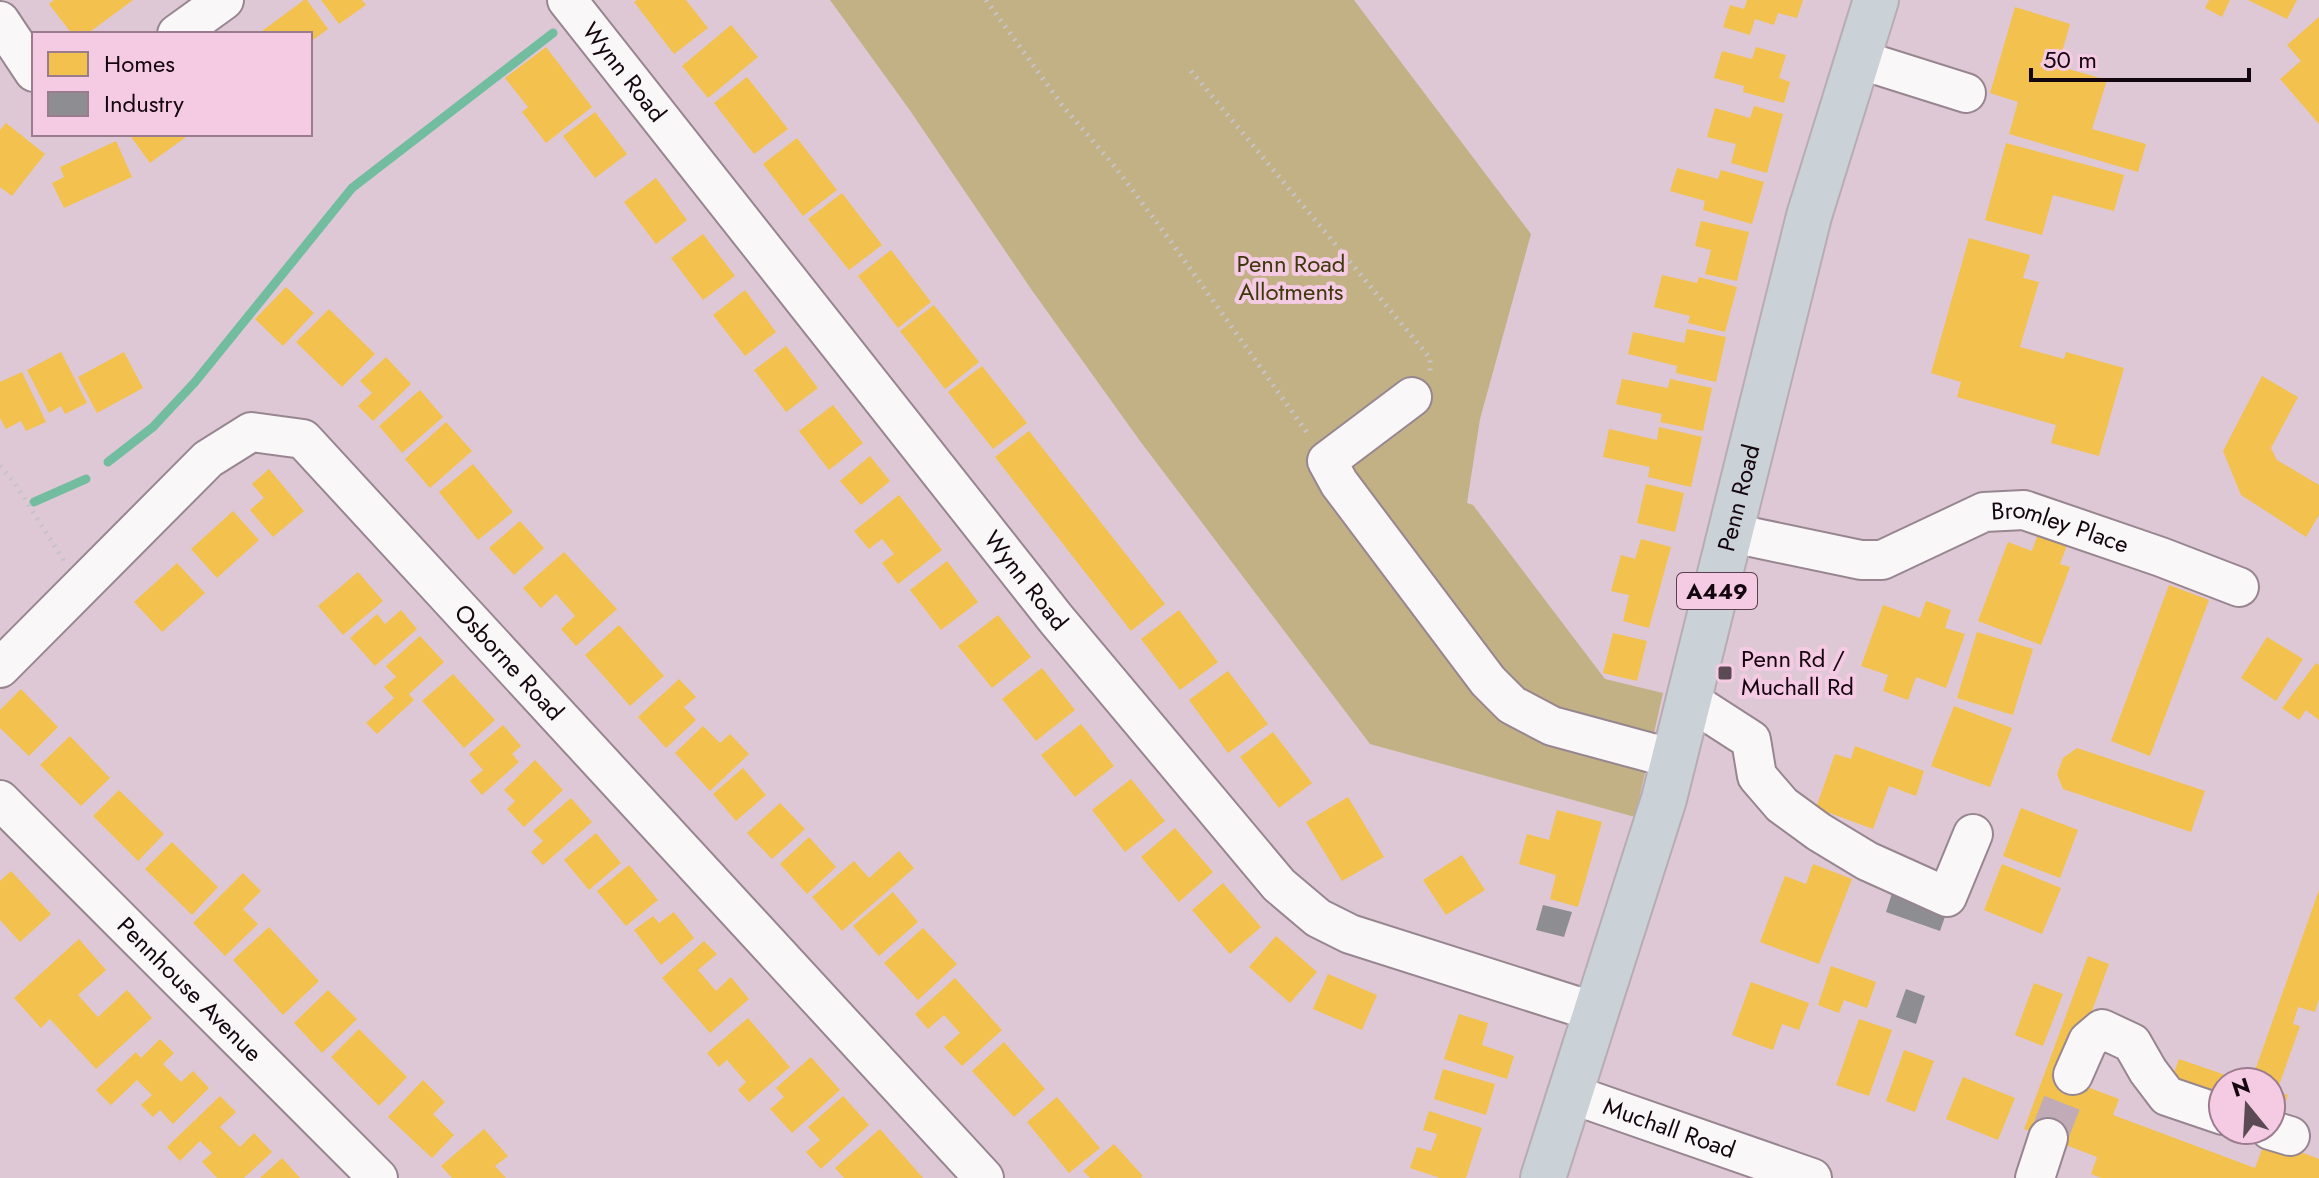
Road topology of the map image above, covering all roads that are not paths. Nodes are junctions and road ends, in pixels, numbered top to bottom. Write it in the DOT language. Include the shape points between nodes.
graph roads {
  1 [pos="224,0"];
  2 [pos="567,0"];
  3 [pos="1876,0"];
  4 [pos="0,21"];
  5 [pos="180,32"];
  6 [pos="1858,59"];
  7 [pos="32,69"];
  8 [pos="1966,93"];
  9 [pos="1412,397"];
  10 [pos="1732,533"];
  11 [pos="2239,587"];
  12 [pos="0,668"];
  13 [pos="1689,700"];
  14 [pos="1674,759"];
  15 [pos="0,800"];
  16 [pos="1973,834"];
  17 [pos="1595,1012"];
  18 [pos="2073,1075"];
  19 [pos="1571,1094"];
  20 [pos="2207,1110"];
  21 [pos="2048,1138"];
  22 [pos="378,1178"];
  23 [pos="984,1178"];
  24 [pos="1543,1178"];
  25 [pos="1812,1178"];
  26 [pos="2035,1178"];
  1 -- 5 [label="street"];
  2 -- 17 [label="street, Wynn Road" via="1056,619 1279,885 1318,918 1350,934"];
  3 -- 6 [label="highway, Penn Road / A449"];
  4 -- 7 [label="street"];
  6 -- 8 [label="street"];
  6 -- 10 [label="highway, Penn Road / A449" via="1809,216"];
  9 -- 14 [label="street" via="1327,461 1339,483 1488,681 1512,705 1552,726"];
  10 -- 11 [label="street, Bromley Place" via="1882,560 1984,512 2024,510"];
  10 -- 13 [label="highway, Penn Road / A449"];
  12 -- 23 [label="street, Osborne Road" via="208,459 251,432 303,439"];
  13 -- 14 [label="highway, Penn Road / A449"];
  13 -- 16 [label="street" via="1751,740 1757,776 1782,805 1867,861 1947,897"];
  14 -- 17 [label="highway, Penn Road / A449"];
  15 -- 22 [label="street, Pennhouse Avenue"];
  17 -- 19 [label="highway, Penn Road / A449"];
  18 -- 20 [label="street" via="2088,1041 2102,1029 2132,1043 2167,1096"];
  19 -- 24 [label="highway, Penn Road / A449"];
  19 -- 25 [label="street, Muchall Road"];
  21 -- 26 [label="street"];
}
